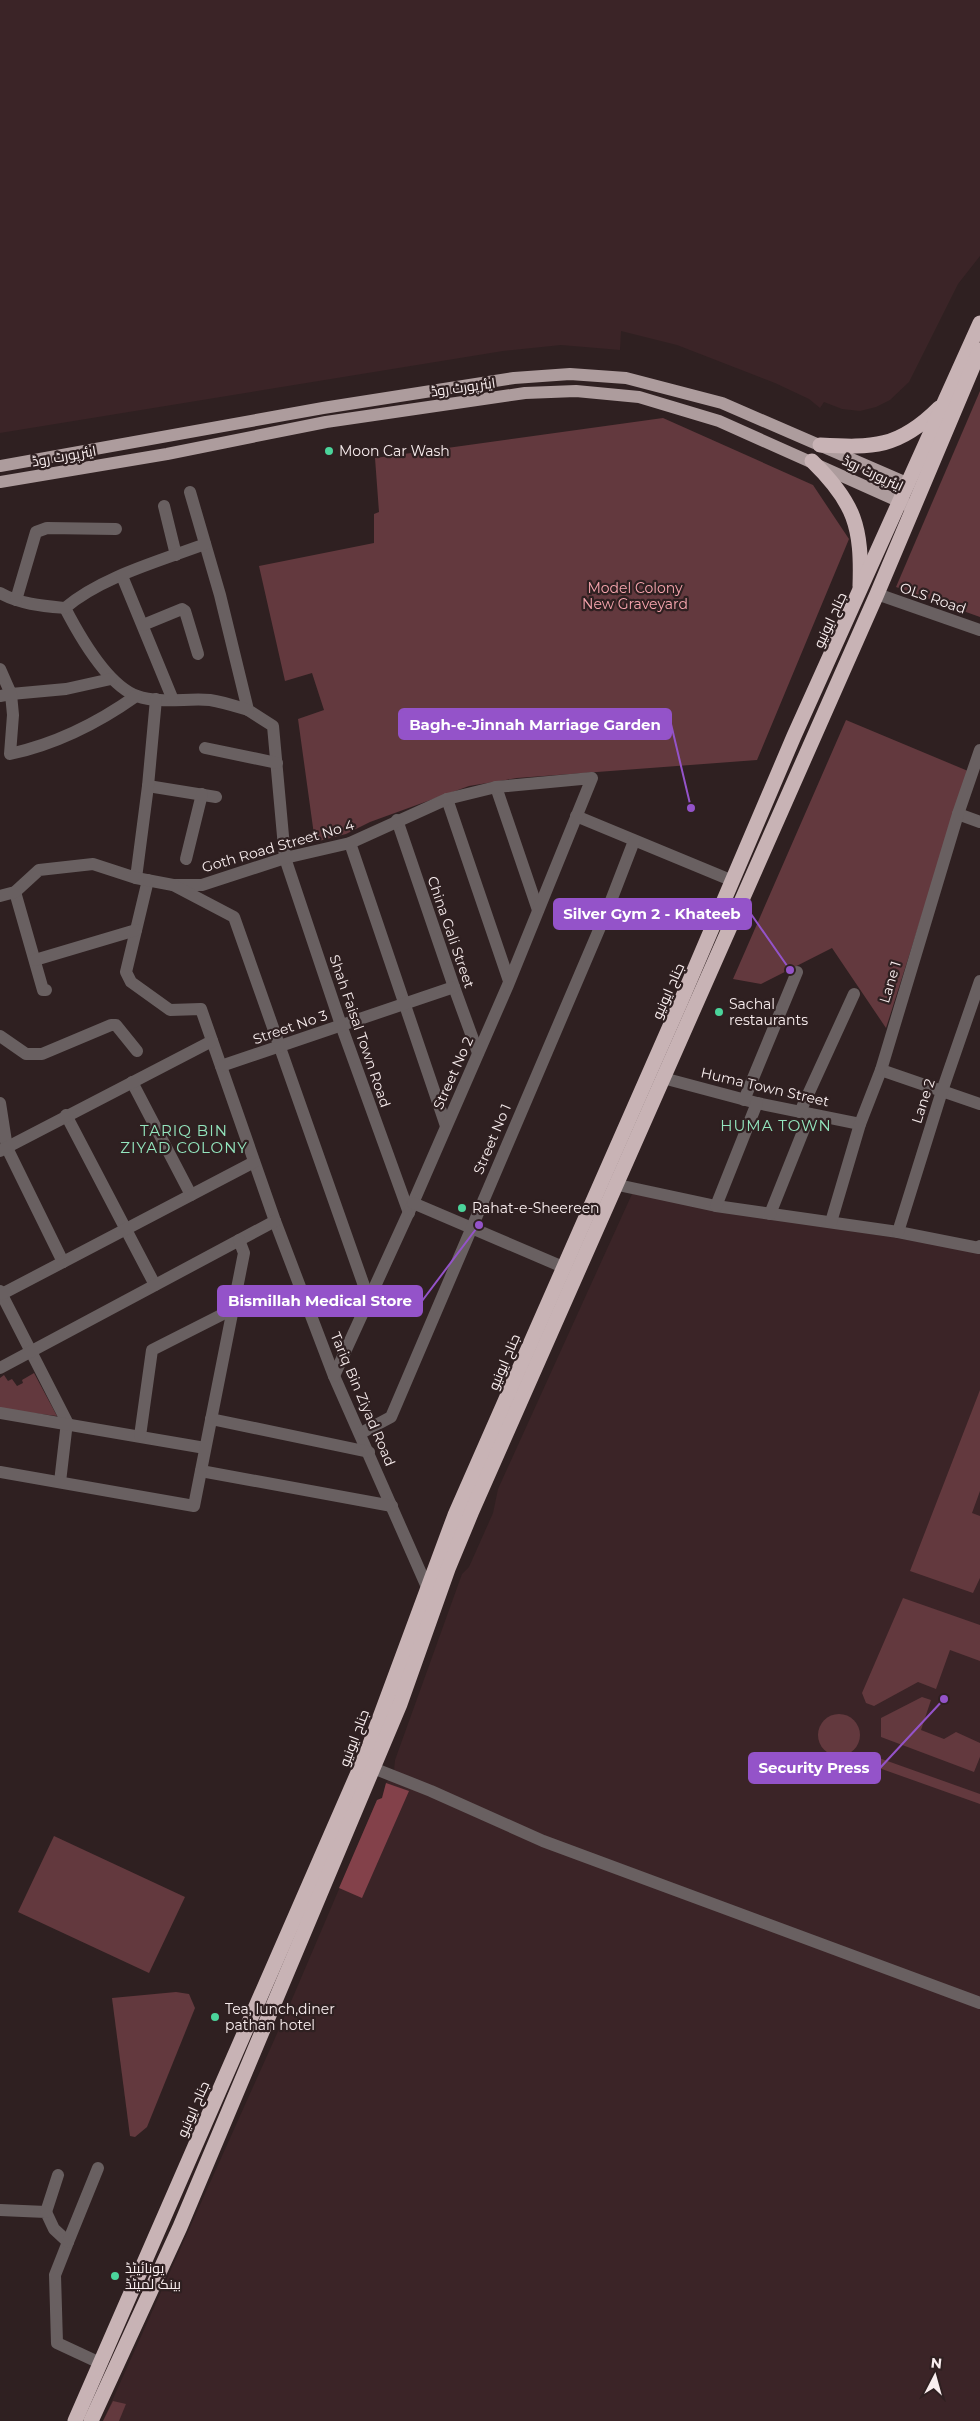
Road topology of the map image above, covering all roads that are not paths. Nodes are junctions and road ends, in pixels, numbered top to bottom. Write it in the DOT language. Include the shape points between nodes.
graph roads {
  1 [pos="980,323"];
  2 [pos="980,350"];
  3 [pos="945,402"];
  4 [pos="820,445"];
  5 [pos="812,461"];
  6 [pos="0,466"];
  7 [pos="0,482"];
  8 [pos="909,484"];
  9 [pos="190,492"];
  10 [pos="907,505"];
  11 [pos="164,506"];
  12 [pos="116,529"];
  13 [pos="205,544"];
  14 [pos="176,555"];
  15 [pos="122,576"];
  16 [pos="860,592"];
  17 [pos="0,593"];
  18 [pos="877,594"];
  19 [pos="16,600"];
  20 [pos="65,608"];
  21 [pos="143,625"];
  22 [pos="980,630"];
  23 [pos="198,654"];
  24 [pos="0,669"];
  25 [pos="110,679"];
  26 [pos="5,695"];
  27 [pos="136,696"];
  28 [pos="156,699"];
  29 [pos="173,700"];
  30 [pos="248,710"];
  31 [pos="205,748"];
  32 [pos="980,750"];
  33 [pos="5,756"];
  34 [pos="277,763"];
  35 [pos="592,778"];
  36 [pos="148,786"];
  37 [pos="496,787"];
  38 [pos="202,794"];
  39 [pos="216,797"];
  40 [pos="447,798"];
  41 [pos="958,814"];
  42 [pos="576,816"];
  43 [pos="397,820"];
  44 [pos="980,822"];
  45 [pos="634,841"];
  46 [pos="350,843"];
  47 [pos="285,858"];
  48 [pos="186,859"];
  49 [pos="142,879"];
  50 [pos="734,880"];
  51 [pos="173,885"];
  52 [pos="16,892"];
  53 [pos="0,896"];
  54 [pos="538,910"];
  55 [pos="136,930"];
  56 [pos="35,960"];
  57 [pos="797,972"];
  58 [pos="980,981"];
  59 [pos="509,982"];
  60 [pos="454,987"];
  61 [pos="46,990"];
  62 [pos="854,994"];
  63 [pos="404,1004"];
  64 [pos="341,1025"];
  65 [pos="0,1036"];
  66 [pos="212,1041"];
  67 [pos="281,1046"];
  68 [pos="137,1051"];
  69 [pos="478,1053"];
  70 [pos="220,1066"];
  71 [pos="881,1070"];
  72 [pos="663,1078"];
  73 [pos="132,1082"];
  74 [pos="942,1091"];
  75 [pos="750,1102"];
  76 [pos="0,1103"];
  77 [pos="980,1104"];
  78 [pos="805,1113"];
  79 [pos="66,1116"];
  80 [pos="860,1124"];
  81 [pos="446,1126"];
  82 [pos="3,1150"];
  83 [pos="254,1162"];
  84 [pos="618,1185"];
  85 [pos="191,1195"];
  86 [pos="716,1206"];
  87 [pos="411,1208"];
  88 [pos="770,1214"];
  89 [pos="275,1221"];
  90 [pos="831,1222"];
  91 [pos="126,1228"];
  92 [pos="470,1228"];
  93 [pos="898,1232"];
  94 [pos="239,1240"];
  95 [pos="980,1247"];
  96 [pos="63,1262"];
  97 [pos="563,1267"];
  98 [pos="155,1284"];
  99 [pos="2,1296"];
  100 [pos="369,1300"];
  101 [pos="233,1309"];
  102 [pos="31,1351"];
  103 [pos="0,1368"];
  104 [pos="334,1376"];
  105 [pos="0,1413"];
  106 [pos="211,1419"];
  107 [pos="67,1422"];
  108 [pos="361,1433"];
  109 [pos="140,1436"];
  110 [pos="205,1448"];
  111 [pos="369,1452"];
  112 [pos="201,1471"];
  113 [pos="0,1472"];
  114 [pos="60,1482"];
  115 [pos="392,1506"];
  116 [pos="427,1587"];
  117 [pos="373,1768"];
  118 [pos="980,2003"];
  119 [pos="98,2168"];
  120 [pos="58,2176"];
  121 [pos="0,2210"];
  122 [pos="46,2212"];
  123 [pos="68,2242"];
  124 [pos="107,2359"];
  125 [pos="75,2421"];
  126 [pos="90,2421"];
  1 -- 3 [label="highway, جناح ایونیو"];
  2 -- 10 [label="highway, جناح ایونیو"];
  3 -- 4 [label="highway" via="915,429 888,442 858,447"];
  3 -- 8 [label="highway, جناح ایونیو"];
  4 -- 6 [label="main road, ایئرپورٹ روڈ" via="722,403 626,378 570,374 514,378 313,410"];
  4 -- 8 [label="main road, ایئرپورٹ روڈ"];
  5 -- 7 [label="main road, ایئرپورٹ روڈ" via="719,421 639,397 576,391 525,393 326,422 167,454"];
  5 -- 10 [label="main road, ایئرپورٹ روڈ"];
  5 -- 16 [label="highway" via="841,492 856,523 861,544"];
  8 -- 10 [label="highway, جناح ایونیو"];
  9 -- 13 [label="street"];
  10 -- 16 [label="highway, جناح ایونیو"];
  10 -- 18 [label="highway, جناح ایونیو"];
  11 -- 14 [label="street"];
  12 -- 19 [label="street" via="48,528 36,532"];
  13 -- 14 [label="street"];
  13 -- 30 [label="street"];
  14 -- 15 [label="street"];
  15 -- 20 [label="street" via="79,596"];
  15 -- 21 [label="street"];
  16 -- 50 [label="highway, جناح ایونیو" via="794,736"];
  17 -- 19 [label="street"];
  18 -- 22 [label="street, OLS Road"];
  18 -- 72 [label="highway, جناح ایونیو"];
  19 -- 20 [label="street"];
  20 -- 25 [label="street"];
  21 -- 23 [label="street" via="182,609"];
  21 -- 29 [label="street"];
  24 -- 26 [label="street"];
  25 -- 26 [label="street" via="66,689"];
  25 -- 27 [label="street"];
  26 -- 33 [label="street" via="13,715"];
  27 -- 28 [label="street"];
  27 -- 33 [label="street" via="57,741"];
  28 -- 29 [label="street"];
  28 -- 36 [label="street, Tariq Bin Ziyad Road"];
  29 -- 30 [label="street" via="210,700"];
  30 -- 34 [label="street, Shah Faisal Town Road" via="273,726"];
  31 -- 34 [label="street"];
  32 -- 41 [label="street, Lane 1"];
  34 -- 47 [label="street, Shah Faisal Town Road"];
  35 -- 37 [label="street, Goth Road Street No 4"];
  35 -- 42 [label="street, Street No 2"];
  36 -- 38 [label="street"];
  36 -- 49 [label="street, Tariq Bin Ziyad Road"];
  37 -- 40 [label="street, Goth Road Street No 4"];
  37 -- 54 [label="street"];
  38 -- 39 [label="street"];
  38 -- 48 [label="street"];
  40 -- 43 [label="street, Goth Road Street No 4"];
  40 -- 59 [label="street"];
  41 -- 44 [label="street"];
  41 -- 71 [label="street, Lane 1"];
  42 -- 45 [label="street"];
  42 -- 54 [label="street, Street No 2"];
  43 -- 46 [label="street, Goth Road Street No 4"];
  43 -- 60 [label="street, China Gali Street"];
  45 -- 50 [label="street"];
  45 -- 92 [label="street, Street No 1"];
  46 -- 47 [label="street, Goth Road Street No 4"];
  46 -- 63 [label="street"];
  47 -- 51 [label="street, Goth Road Street No 4" via="202,885"];
  47 -- 64 [label="street, Shah Faisal Town Road"];
  49 -- 51 [label="street"];
  49 -- 52 [label="street" via="93,864 39,870"];
  49 -- 55 [label="street, Tariq Bin Ziyad Road"];
  50 -- 97 [label="highway, جناح ایونیو"];
  51 -- 67 [label="street" via="234,917"];
  52 -- 53 [label="street"];
  52 -- 56 [label="street"];
  54 -- 59 [label="street, Street No 2"];
  55 -- 56 [label="street"];
  55 -- 66 [label="street, Tariq Bin Ziyad Road" via="126,972 131,982 170,1010 201,1009"];
  56 -- 61 [label="street" via="43,990"];
  57 -- 75 [label="street"];
  58 -- 74 [label="street, Lane 2"];
  59 -- 69 [label="street, Street No 2"];
  60 -- 63 [label="street, Street No 3"];
  60 -- 69 [label="street, China Gali Street"];
  62 -- 78 [label="street"];
  63 -- 64 [label="street, Street No 3"];
  63 -- 81 [label="street"];
  64 -- 67 [label="street, Street No 3"];
  64 -- 87 [label="street, Shah Faisal Town Road"];
  65 -- 68 [label="street" via="26,1054 42,1054 116,1025"];
  66 -- 70 [label="street, Tariq Bin Ziyad Road"];
  66 -- 73 [label="street"];
  67 -- 70 [label="street, Street No 3"];
  67 -- 100 [label="street"];
  69 -- 81 [label="street, Street No 2"];
  70 -- 83 [label="street, Tariq Bin Ziyad Road"];
  71 -- 74 [label="street"];
  71 -- 80 [label="street, Lane 1"];
  72 -- 75 [label="street, Huma Town Street"];
  72 -- 84 [label="highway, جناح ایونیو"];
  73 -- 79 [label="street"];
  73 -- 85 [label="street"];
  74 -- 77 [label="street"];
  74 -- 93 [label="street, Lane 2"];
  75 -- 78 [label="street, Huma Town Street"];
  75 -- 86 [label="street"];
  76 -- 82 [label="street"];
  78 -- 80 [label="street, Huma Town Street"];
  78 -- 88 [label="street"];
  79 -- 82 [label="street"];
  79 -- 91 [label="street"];
  80 -- 90 [label="street, Lane 1"];
  81 -- 87 [label="street, Street No 2"];
  82 -- 96 [label="street"];
  83 -- 85 [label="street"];
  83 -- 89 [label="street, Tariq Bin Ziyad Road"];
  84 -- 86 [label="street"];
  84 -- 117 [label="highway, جناح ایونیو" via="472,1512"];
  85 -- 91 [label="street"];
  86 -- 88 [label="street"];
  87 -- 92 [label="street"];
  87 -- 100 [label="street, Street No 2"];
  88 -- 90 [label="street"];
  89 -- 94 [label="street"];
  89 -- 104 [label="street, Tariq Bin Ziyad Road"];
  90 -- 93 [label="street"];
  91 -- 96 [label="street"];
  91 -- 98 [label="street"];
  92 -- 97 [label="street"];
  92 -- 108 [label="street, Street No 1" via="391,1417"];
  93 -- 95 [label="street"];
  94 -- 98 [label="street"];
  94 -- 101 [label="street" via="244,1254"];
  96 -- 99 [label="street"];
  97 -- 116 [label="highway, جناح ایونیو"];
  98 -- 102 [label="street"];
  99 -- 102 [label="street"];
  100 -- 104 [label="street, Street No 2"];
  101 -- 106 [label="street"];
  101 -- 109 [label="street" via="152,1350"];
  102 -- 103 [label="street"];
  102 -- 107 [label="street"];
  104 -- 108 [label="street, Tariq Bin Ziyad Road"];
  105 -- 107 [label="street"];
  106 -- 110 [label="street"];
  106 -- 111 [label="street"];
  107 -- 109 [label="street"];
  107 -- 114 [label="street"];
  108 -- 111 [label="street, Tariq Bin Ziyad Road"];
  109 -- 110 [label="street"];
  110 -- 112 [label="street"];
  111 -- 115 [label="street, Tariq Bin Ziyad Road"];
  112 -- 114 [label="street" via="194,1506"];
  112 -- 115 [label="street"];
  113 -- 114 [label="street"];
  115 -- 116 [label="street, Tariq Bin Ziyad Road"];
  116 -- 124 [label="highway, جناح ایونیو" via="367,1752"];
  117 -- 118 [label="street" via="543,1841"];
  117 -- 124 [label="highway, جناح ایونیو" via="180,2227"];
  119 -- 123 [label="street"];
  120 -- 122 [label="street"];
  121 -- 122 [label="street"];
  122 -- 123 [label="street" via="54,2229"];
  123 -- 124 [label="street" via="55,2275 57,2344"];
  124 -- 125 [label="highway, جناح ایونیو"];
  124 -- 126 [label="highway, جناح ایونیو"];
}
